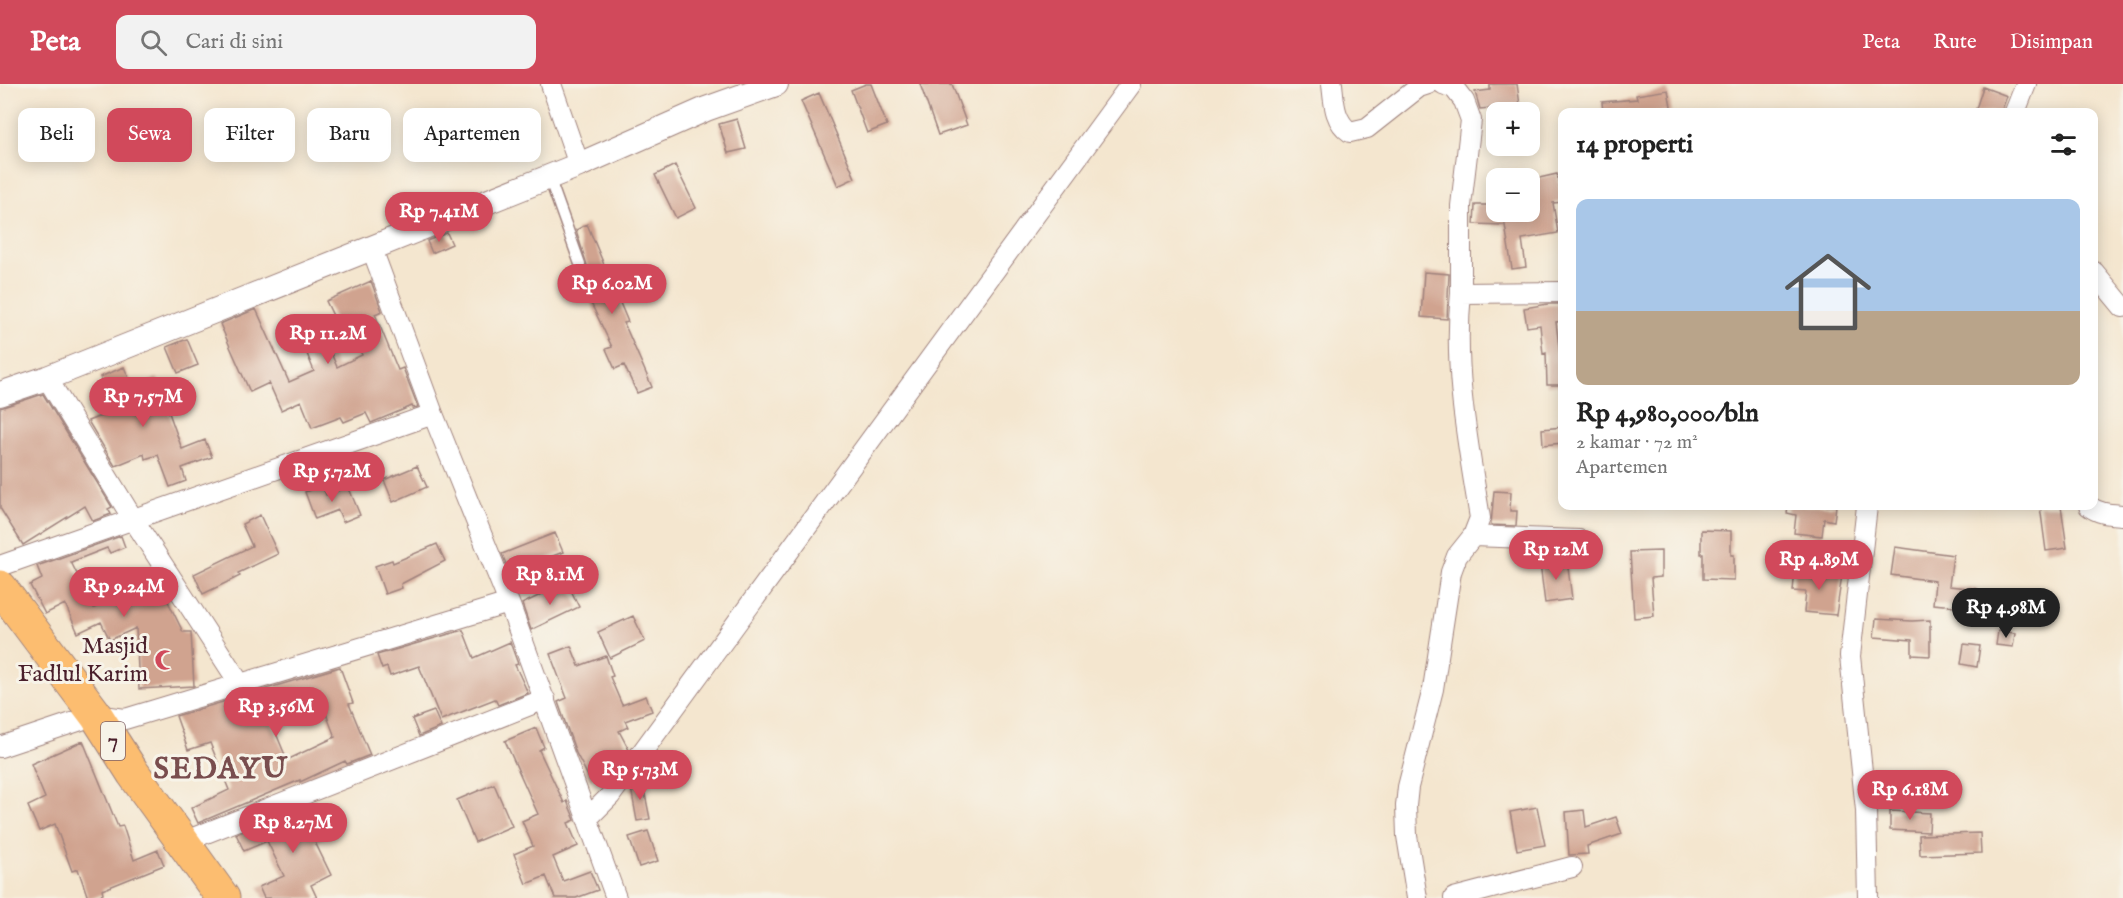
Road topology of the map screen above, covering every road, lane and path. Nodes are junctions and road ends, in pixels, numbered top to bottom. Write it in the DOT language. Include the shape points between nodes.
graph roads {
  1 [pos="551,84"];
  2 [pos="776,84"];
  3 [pos="1131,84"];
  4 [pos="1332,84"];
  5 [pos="1428,84"];
  6 [pos="1443,84"];
  7 [pos="2026,84"];
  8 [pos="2017,108"];
  9 [pos="579,165"];
  10 [pos="549,177"];
  11 [pos="372,249"];
  12 [pos="580,264"];
  13 [pos="2098,277"];
  14 [pos="1558,292"];
  15 [pos="1461,293"];
  16 [pos="2123,307"];
  17 [pos="47,378"];
  18 [pos="0,394"];
  19 [pos="433,414"];
  20 [pos="1867,510"];
  21 [pos="2094,510"];
  22 [pos="2123,514"];
  23 [pos="133,519"];
  24 [pos="1473,536"];
  25 [pos="1579,540"];
  26 [pos="0,566"];
  27 [pos="0,587"];
  28 [pos="509,603"];
  29 [pos="240,684"];
  30 [pos="545,699"];
  31 [pos="96,715"];
  32 [pos="0,747"];
  33 [pos="587,819"];
  34 [pos="183,842"];
  35 [pos="1572,867"];
  36 [pos="223,898"];
  37 [pos="616,898"];
  38 [pos="1417,898"];
  39 [pos="1454,898"];
  40 [pos="1868,898"];
  1 -- 9 [label="street"];
  2 -- 9 [label="street" via="706,109"];
  3 -- 33 [label="street" via="610,796"];
  4 -- 5 [label="street" via="1336,115 1350,132 1367,128"];
  6 -- 15 [label="street" via="1459,94 1471,120 1461,206"];
  7 -- 8 [label="street"];
  9 -- 10 [label="street"];
  10 -- 11 [label="street"];
  10 -- 12 [label="lane"];
  11 -- 17 [label="street"];
  11 -- 19 [label="street"];
  13 -- 16 [label="street"];
  14 -- 15 [label="street"];
  15 -- 24 [label="street" via="1458,358 1480,518"];
  17 -- 18 [label="street"];
  17 -- 23 [label="street"];
  19 -- 23 [label="street"];
  19 -- 28 [label="street"];
  20 -- 40 [label="street" via="1850,656 1866,810"];
  21 -- 22 [label="street"];
  23 -- 26 [label="street"];
  23 -- 29 [label="street"];
  24 -- 25 [label="street"];
  24 -- 38 [label="street" via="1457,556 1451,572 1433,688 1408,787 1407,836"];
  27 -- 31 [label="highway, 7"];
  28 -- 29 [label="street"];
  28 -- 30 [label="street"];
  29 -- 31 [label="street" via="125,719"];
  30 -- 33 [label="street"];
  30 -- 34 [label="street"];
  31 -- 32 [label="street"];
  31 -- 34 [label="highway, 7"];
  33 -- 37 [label="street"];
  34 -- 36 [label="highway, 7"];
  35 -- 39 [label="street"];
}
